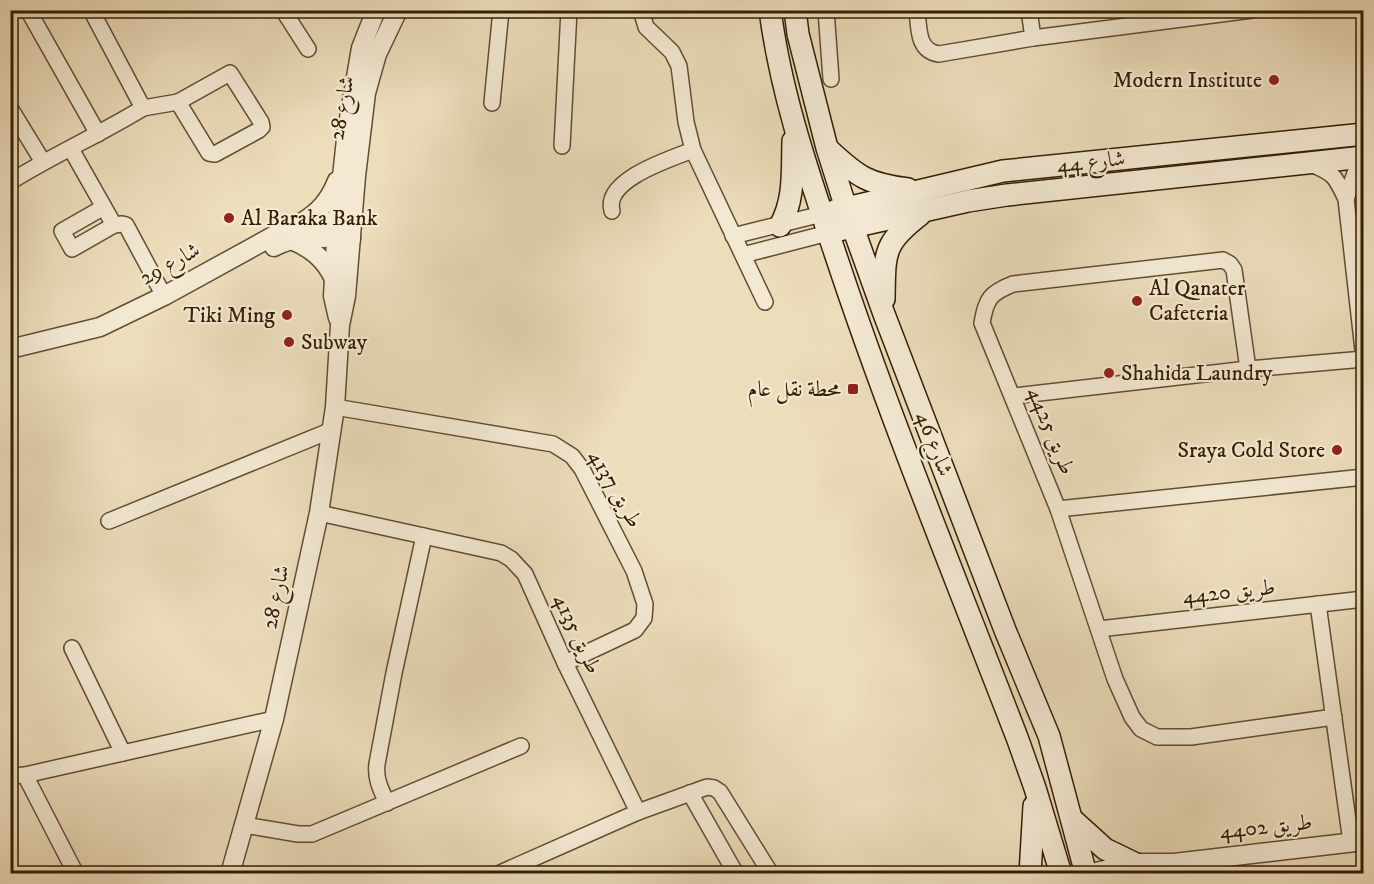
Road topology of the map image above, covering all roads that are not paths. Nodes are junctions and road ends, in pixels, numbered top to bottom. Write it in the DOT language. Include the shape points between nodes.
graph roads {
  1 [pos="28,10"];
  2 [pos="91,10"];
  3 [pos="284,10"];
  4 [pos="376,10"];
  5 [pos="398,10"];
  6 [pos="501,10"];
  7 [pos="569,10"];
  8 [pos="641,10"];
  9 [pos="770,10"];
  10 [pos="795,10"];
  11 [pos="826,10"];
  12 [pos="918,10"];
  13 [pos="1029,10"];
  14 [pos="1252,10"];
  15 [pos="1033,38"];
  16 [pos="308,49"];
  17 [pos="831,79"];
  18 [pos="178,102"];
  19 [pos="492,103"];
  20 [pos="10,108"];
  21 [pos="143,108"];
  22 [pos="794,128"];
  23 [pos="98,134"];
  24 [pos="1364,134"];
  25 [pos="562,146"];
  26 [pos="827,148"];
  27 [pos="71,149"];
  28 [pos="693,150"];
  29 [pos="1364,157"];
  30 [pos="43,162"];
  31 [pos="1308,163"];
  32 [pos="1364,165"];
  33 [pos="343,166"];
  34 [pos="10,182"];
  35 [pos="1346,199"];
  36 [pos="923,201"];
  37 [pos="104,207"];
  38 [pos="612,211"];
  39 [pos="849,218"];
  40 [pos="825,223"];
  41 [pos="114,225"];
  42 [pos="780,226"];
  43 [pos="344,231"];
  44 [pos="294,233"];
  45 [pos="733,236"];
  46 [pos="742,255"];
  47 [pos="1360,278"];
  48 [pos="334,279"];
  49 [pos="164,296"];
  50 [pos="765,302"];
  51 [pos="884,314"];
  52 [pos="340,325"];
  53 [pos="1363,340"];
  54 [pos="10,349"];
  55 [pos="10,357"];
  56 [pos="1364,359"];
  57 [pos="1248,369"];
  58 [pos="1014,396"];
  59 [pos="335,407"];
  60 [pos="332,430"];
  61 [pos="1364,477"];
  62 [pos="1058,509"];
  63 [pos="318,513"];
  64 [pos="109,521"];
  65 [pos="424,536"];
  66 [pos="1364,599"];
  67 [pos="1318,604"];
  68 [pos="1099,629"];
  69 [pos="72,648"];
  70 [pos="565,663"];
  71 [pos="1334,717"];
  72 [pos="274,719"];
  73 [pos="521,746"];
  74 [pos="123,753"];
  75 [pos="18,776"];
  76 [pos="1035,788"];
  77 [pos="690,793"];
  78 [pos="387,803"];
  79 [pos="638,812"];
  80 [pos="1074,821"];
  81 [pos="244,825"];
  82 [pos="1357,841"];
  83 [pos="1134,863"];
  84 [pos="1173,863"];
  85 [pos="76,873"];
  86 [pos="230,873"];
  87 [pos="498,873"];
  88 [pos="736,873"];
  89 [pos="771,873"];
  90 [pos="1030,873"];
  91 [pos="1060,873"];
  92 [pos="1087,873"];
  93 [pos="1153,873"];
  1 -- 23 [label="street"];
  2 -- 21 [label="street"];
  3 -- 16 [label="street"];
  4 -- 33 [label="street, شارع 28" via="361,48"];
  5 -- 43 [label="street, شارع 28" via="377,54 366,93"];
  6 -- 19 [label="street"];
  7 -- 25 [label="street"];
  8 -- 28 [label="street" via="646,27 672,52 679,66"];
  9 -- 22 [label="main road, شارع 46"];
  10 -- 26 [label="main road, شارع 46"];
  11 -- 17 [label="street"];
  12 -- 15 [label="street" via="922,45 932,53"];
  13 -- 15 [label="street"];
  14 -- 15 [label="street"];
  18 -- 18 [label="street" via="230,73 262,127 212,154"];
  18 -- 21 [label="street"];
  20 -- 30 [label="street"];
  21 -- 23 [label="street"];
  22 -- 40 [label="main road, شارع 46"];
  22 -- 42 [label="main road" via="790,200"];
  23 -- 27 [label="street"];
  24 -- 36 [label="main road, شارع 44" via="1003,171"];
  26 -- 36 [label="main road" via="855,174"];
  26 -- 39 [label="main road, شارع 46"];
  27 -- 30 [label="street"];
  27 -- 37 [label="street"];
  28 -- 38 [label="street" via="626,181 612,196"];
  28 -- 45 [label="street"];
  29 -- 31 [label="main road, شارع 44"];
  30 -- 34 [label="street"];
  31 -- 35 [label="street" via="1330,172"];
  31 -- 36 [label="main road, شارع 44"];
  32 -- 35 [label="street" via="1355,173"];
  33 -- 43 [label="street, شارع 28"];
  33 -- 44 [label="street" via="327,203"];
  35 -- 47 [label="street"];
  36 -- 39 [label="main road, شارع 44"];
  36 -- 51 [label="main road" via="886,254"];
  37 -- 41 [label="street"];
  37 -- 41 [label="street" via="62,232 74,250"];
  39 -- 40 [label="main road, شارع 44"];
  39 -- 51 [label="main road, شارع 46"];
  40 -- 42 [label="street"];
  40 -- 46 [label="street"];
  40 -- 76 [label="main road, شارع 46" via="853,309"];
  41 -- 49 [label="street" via="126,225"];
  42 -- 45 [label="street"];
  43 -- 44 [label="street, شارع 29" via="303,238"];
  43 -- 48 [label="street, شارع 28"];
  43 -- 52 [label="street, شارع 28" via="344,312"];
  44 -- 48 [label="street"];
  44 -- 49 [label="street, شارع 29" via="284,230"];
  44 -- 55 [label="street, شارع 29" via="124,329"];
  45 -- 46 [label="street"];
  46 -- 50 [label="street"];
  47 -- 53 [label="street"];
  48 -- 52 [label="street, شارع 28" via="333,296"];
  49 -- 54 [label="street, شارع 29" via="100,327"];
  51 -- 80 [label="main road, شارع 46" via="1005,630 1050,736"];
  52 -- 59 [label="street, شارع 28"];
  53 -- 56 [label="street"];
  56 -- 57 [label="street"];
  57 -- 58 [label="street"];
  57 -- 58 [label="street, طريق 4425" via="1230,264 1223,260 1130,269 1013,284 995,291 985,305 982,323"];
  58 -- 62 [label="street, طريق 4425"];
  59 -- 60 [label="street, شارع 28"];
  59 -- 70 [label="street, طريق 4137" via="553,444 572,456 634,571 645,604 644,618 634,630"];
  60 -- 63 [label="street, شارع 28"];
  60 -- 64 [label="street"];
  61 -- 62 [label="street"];
  62 -- 68 [label="street, طريق 4425"];
  63 -- 65 [label="street, طريق 4135"];
  63 -- 72 [label="street, شارع 28"];
  65 -- 70 [label="street, طريق 4135" via="511,559 525,574"];
  65 -- 78 [label="street" via="377,764 378,784"];
  66 -- 67 [label="street, طريق 4420"];
  67 -- 68 [label="street, طريق 4420"];
  67 -- 71 [label="street"];
  68 -- 71 [label="street, طريق 4425" via="1114,679 1132,717 1141,729 1157,736 1191,737"];
  69 -- 74 [label="street"];
  70 -- 79 [label="street, طريق 4135"];
  71 -- 82 [label="street"];
  72 -- 74 [label="street"];
  72 -- 81 [label="street, شارع 28"];
  73 -- 78 [label="street"];
  74 -- 75 [label="street"];
  75 -- 85 [label="street"];
  76 -- 90 [label="main road"];
  76 -- 91 [label="main road, شارع 46"];
  77 -- 79 [label="street"];
  77 -- 88 [label="street"];
  77 -- 89 [label="street" via="707,787 720,792"];
  78 -- 81 [label="street" via="312,834"];
  79 -- 87 [label="street"];
  80 -- 83 [label="main road" via="1105,849"];
  80 -- 92 [label="main road, شارع 46"];
  81 -- 86 [label="street, شارع 28"];
  82 -- 84 [label="street, طريق 4402"];
  83 -- 84 [label="street, طريق 4402"];
  83 -- 92 [label="street, طريق 4402"];
  84 -- 93 [label="street, طريق 4402"];
}
